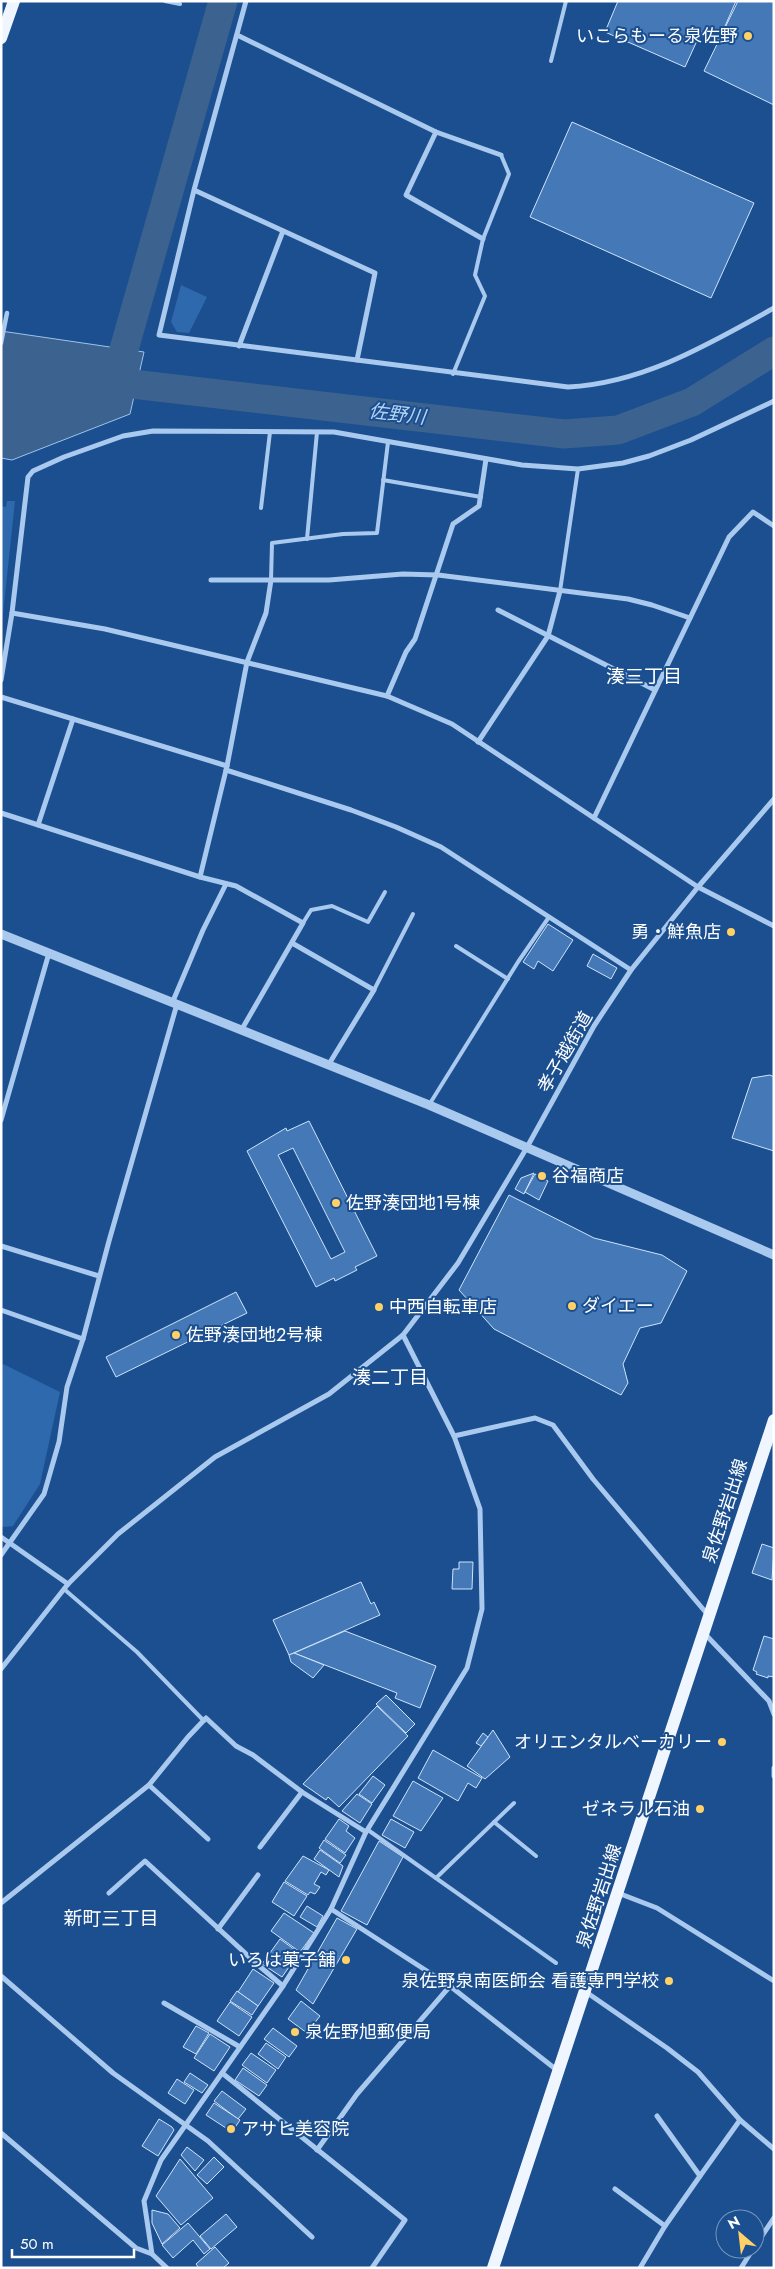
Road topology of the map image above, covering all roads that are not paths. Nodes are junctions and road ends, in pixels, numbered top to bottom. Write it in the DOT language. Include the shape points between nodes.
graph roads {
  1 [pos="14,1"];
  2 [pos="165,1"];
  3 [pos="246,1"];
  4 [pos="566,1"];
  5 [pos="180,4"];
  6 [pos="237,35"];
  7 [pos="1,38"];
  8 [pos="551,61"];
  9 [pos="436,132"];
  10 [pos="501,155"];
  11 [pos="194,190"];
  12 [pos="283,231"];
  13 [pos="483,239"];
  14 [pos="774,308"];
  15 [pos="7,313"];
  16 [pos="1,343"];
  17 [pos="239,346"];
  18 [pos="357,360"];
  19 [pos="453,374"];
  20 [pos="774,400"];
  21 [pos="270,432"];
  22 [pos="317,432"];
  23 [pos="388,442"];
  24 [pos="486,459"];
  25 [pos="578,468"];
  26 [pos="383,480"];
  27 [pos="480,497"];
  28 [pos="261,508"];
  29 [pos="774,526"];
  30 [pos="307,539"];
  31 [pos="438,575"];
  32 [pos="211,580"];
  33 [pos="271,580"];
  34 [pos="560,591"];
  35 [pos="498,610"];
  36 [pos="12,613"];
  37 [pos="690,618"];
  38 [pos="548,636"];
  39 [pos="247,662"];
  40 [pos="1,680"];
  41 [pos="655,690"];
  42 [pos="1,696"];
  43 [pos="387,696"];
  44 [pos="73,719"];
  45 [pos="478,742"];
  46 [pos="227,768"];
  47 [pos="774,799"];
  48 [pos="1,814"];
  49 [pos="594,818"];
  50 [pos="38,825"];
  51 [pos="200,877"];
  52 [pos="226,884"];
  53 [pos="698,888"];
  54 [pos="385,892"];
  55 [pos="413,914"];
  56 [pos="549,916"];
  57 [pos="304,923"];
  58 [pos="774,926"];
  59 [pos="1,934"];
  60 [pos="292,943"];
  61 [pos="456,946"];
  62 [pos="49,952"];
  63 [pos="631,970"];
  64 [pos="508,979"];
  65 [pos="374,990"];
  66 [pos="175,1002"];
  67 [pos="242,1030"];
  68 [pos="329,1064"];
  69 [pos="429,1105"];
  70 [pos="1,1120"];
  71 [pos="526,1149"];
  72 [pos="1,1246"];
  73 [pos="774,1255"];
  74 [pos="99,1276"];
  75 [pos="1,1310"];
  76 [pos="402,1335"];
  77 [pos="83,1338"];
  78 [pos="774,1420"];
  79 [pos="454,1436"];
  80 [pos="1,1537"];
  81 [pos="10,1543"];
  82 [pos="1,1554"];
  83 [pos="66,1586"];
  84 [pos="709,1616"];
  85 [pos="704,1633"];
  86 [pos="1,1669"];
  87 [pos="772,1699"];
  88 [pos="774,1714"];
  89 [pos="204,1721"];
  90 [pos="774,1768"];
  91 [pos="774,1776"];
  92 [pos="149,1785"];
  93 [pos="302,1792"];
  94 [pos="514,1804"];
  95 [pos="494,1822"];
  96 [pos="367,1831"];
  97 [pos="208,1839"];
  98 [pos="260,1847"];
  99 [pos="536,1856"];
  100 [pos="258,1875"];
  101 [pos="436,1878"];
  102 [pos="109,1893"];
  103 [pos="617,1893"];
  104 [pos="1,1903"];
  105 [pos="331,1909"];
  106 [pos="218,1928"];
  107 [pos="556,1963"];
  108 [pos="1,1976"];
  109 [pos="774,1981"];
  110 [pos="283,1986"];
  111 [pos="450,1986"];
  112 [pos="586,1992"];
  113 [pos="164,2003"];
  114 [pos="240,2046"];
  115 [pos="559,2072"];
  116 [pos="222,2073"];
  117 [pos="657,2116"];
  118 [pos="740,2120"];
  119 [pos="184,2126"];
  120 [pos="1,2133"];
  121 [pos="774,2149"];
  122 [pos="317,2150"];
  123 [pos="700,2176"];
  124 [pos="615,2189"];
  125 [pos="774,2218"];
  126 [pos="665,2226"];
  127 [pos="765,2231"];
  128 [pos="312,2237"];
  129 [pos="152,2254"];
  130 [pos="167,2268"];
  131 [pos="372,2268"];
  132 [pos="493,2268"];
  133 [pos="640,2268"];
  1 -- 7 [label="main road"];
  2 -- 5 [label="lane"];
  3 -- 6 [label="street"];
  4 -- 8 [label="lane"];
  6 -- 9 [label="street"];
  6 -- 11 [label="street"];
  9 -- 10 [label="street"];
  9 -- 13 [label="street" via="406,195"];
  10 -- 13 [label="lane" via="509,174"];
  11 -- 12 [label="street"];
  11 -- 17 [label="street" via="159,335"];
  12 -- 17 [label="street"];
  12 -- 18 [label="street" via="374,273"];
  13 -- 19 [label="lane" via="475,276 484,296"];
  14 -- 19 [label="street" via="660,367 596,386 568,387"];
  15 -- 16 [label="street"];
  17 -- 18 [label="street"];
  18 -- 19 [label="street"];
  20 -- 25 [label="street" via="691,440 649,456 623,463"];
  21 -- 22 [label="street"];
  21 -- 28 [label="lane"];
  21 -- 36 [label="street" via="154,431 123,436 33,471 28,477"];
  22 -- 23 [label="street"];
  22 -- 30 [label="lane"];
  23 -- 24 [label="street"];
  23 -- 26 [label="lane"];
  24 -- 25 [label="street"];
  24 -- 27 [label="street"];
  25 -- 34 [label="lane"];
  26 -- 27 [label="lane"];
  26 -- 30 [label="lane" via="377,533"];
  27 -- 31 [label="street" via="479,506 454,524"];
  29 -- 37 [label="street" via="753,512 741,522 729,538"];
  30 -- 33 [label="lane" via="272,543"];
  31 -- 33 [label="street"];
  31 -- 34 [label="street"];
  31 -- 43 [label="street" via="415,639"];
  32 -- 33 [label="street"];
  33 -- 39 [label="street" via="266,613"];
  34 -- 37 [label="street" via="628,599"];
  34 -- 38 [label="street"];
  35 -- 38 [label="street"];
  36 -- 39 [label="street" via="105,629"];
  36 -- 40 [label="street"];
  37 -- 41 [label="street"];
  38 -- 41 [label="street"];
  38 -- 45 [label="street"];
  39 -- 43 [label="street"];
  39 -- 46 [label="street"];
  41 -- 49 [label="street"];
  42 -- 44 [label="street"];
  43 -- 45 [label="street" via="452,724"];
  44 -- 46 [label="street"];
  44 -- 50 [label="street"];
  45 -- 49 [label="street"];
  46 -- 51 [label="street"];
  46 -- 56 [label="street" via="351,810 441,847"];
  47 -- 53 [label="street, 孝子越街道"];
  48 -- 50 [label="street"];
  49 -- 53 [label="street"];
  50 -- 51 [label="street"];
  51 -- 52 [label="street"];
  52 -- 57 [label="street" via="236,886"];
  52 -- 66 [label="street" via="203,930"];
  53 -- 58 [label="street"];
  53 -- 63 [label="street, 孝子越街道"];
  54 -- 57 [label="lane" via="368,922 332,906 311,910"];
  55 -- 65 [label="lane"];
  56 -- 63 [label="street"];
  56 -- 64 [label="lane"];
  57 -- 60 [label="street"];
  59 -- 62 [label="street"];
  60 -- 65 [label="street"];
  60 -- 67 [label="street"];
  61 -- 64 [label="lane"];
  62 -- 66 [label="street"];
  62 -- 70 [label="street"];
  63 -- 71 [label="street, 孝子越街道" via="594,1026"];
  64 -- 69 [label="lane"];
  65 -- 68 [label="street"];
  66 -- 67 [label="street"];
  66 -- 74 [label="street"];
  67 -- 68 [label="street"];
  68 -- 69 [label="street"];
  69 -- 71 [label="street"];
  71 -- 73 [label="street"];
  71 -- 76 [label="street, 孝子越街道" via="458,1263"];
  72 -- 74 [label="street"];
  74 -- 77 [label="street"];
  75 -- 77 [label="street"];
  76 -- 79 [label="street"];
  76 -- 83 [label="street, 孝子越街道" via="329,1394 215,1458 118,1534"];
  77 -- 81 [label="street" via="67,1387 59,1442 44,1494"];
  78 -- 84 [label="main road, 泉佐野岩出線"];
  79 -- 84 [label="street" via="535,1418 554,1425 593,1479"];
  79 -- 96 [label="street" via="480,1509 482,1609 467,1668"];
  80 -- 81 [label="street"];
  81 -- 82 [label="street"];
  81 -- 83 [label="street"];
  83 -- 86 [label="street, 孝子越街道"];
  83 -- 89 [label="lane"];
  84 -- 85 [label="main road, 泉佐野岩出線"];
  85 -- 87 [label="street"];
  85 -- 103 [label="main road, 泉佐野岩出線"];
  87 -- 88 [label="street"];
  89 -- 92 [label="street"];
  89 -- 93 [label="street" via="206,1718 236,1746 253,1754"];
  90 -- 91 [label="street"];
  92 -- 97 [label="street"];
  92 -- 104 [label="street"];
  93 -- 96 [label="street"];
  93 -- 98 [label="street"];
  94 -- 95 [label="lane"];
  95 -- 99 [label="lane"];
  95 -- 101 [label="lane"];
  96 -- 101 [label="lane"];
  96 -- 105 [label="street"];
  100 -- 106 [label="street"];
  101 -- 107 [label="lane"];
  102 -- 106 [label="street" via="145,1861"];
  103 -- 109 [label="street" via="657,1908"];
  103 -- 112 [label="main road, 泉佐野岩出線"];
  105 -- 110 [label="street"];
  105 -- 111 [label="street"];
  106 -- 110 [label="street"];
  108 -- 119 [label="street" via="113,2073"];
  110 -- 114 [label="street"];
  111 -- 115 [label="street"];
  111 -- 122 [label="street" via="357,2094"];
  112 -- 115 [label="main road, 泉佐野岩出線"];
  112 -- 118 [label="street" via="698,2072"];
  113 -- 114 [label="street"];
  114 -- 116 [label="street"];
  115 -- 132 [label="main road, 泉佐野岩出線"];
  116 -- 119 [label="street"];
  116 -- 122 [label="street"];
  117 -- 123 [label="street"];
  118 -- 121 [label="street"];
  118 -- 123 [label="street"];
  119 -- 128 [label="street" via="208,2141"];
  119 -- 129 [label="street" via="161,2160 144,2201"];
  120 -- 129 [label="street" via="136,2248"];
  122 -- 131 [label="street" via="405,2220"];
  123 -- 126 [label="street"];
  124 -- 126 [label="street"];
  125 -- 127 [label="street"];
  126 -- 133 [label="street"];
  129 -- 130 [label="street"];
}
